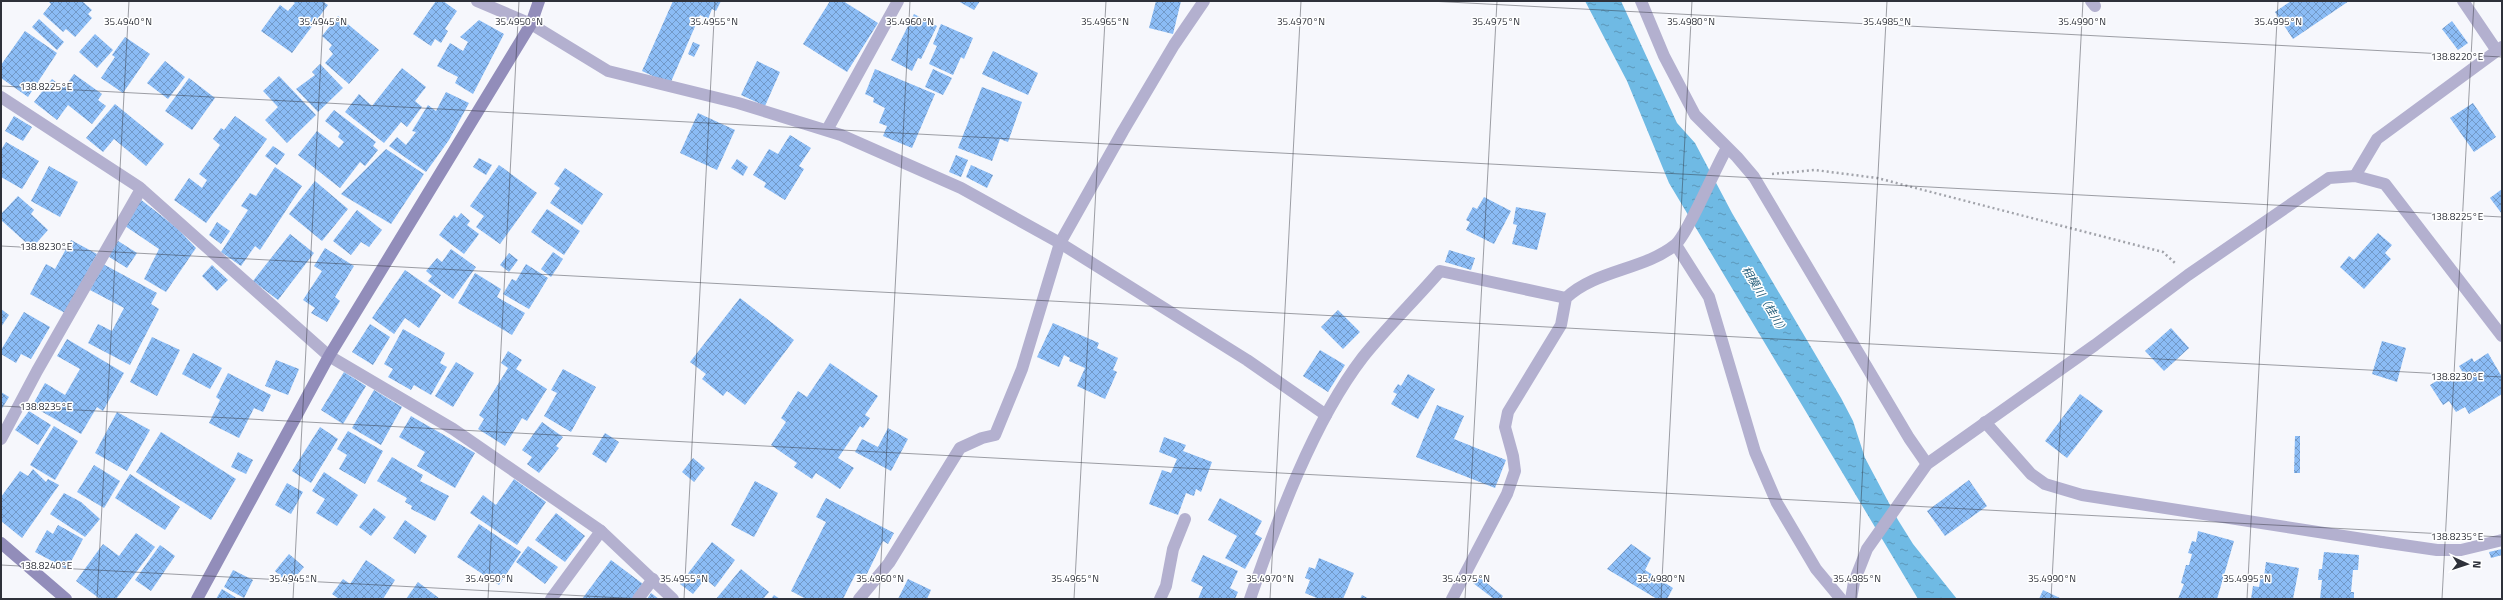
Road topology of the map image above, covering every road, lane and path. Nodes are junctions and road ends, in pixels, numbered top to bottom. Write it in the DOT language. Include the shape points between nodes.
graph roads {
  1 [pos="477,1"];
  2 [pos="539,1"];
  3 [pos="898,1"];
  4 [pos="1204,1"];
  5 [pos="1641,1"];
  6 [pos="2463,1"];
  7 [pos="531,24"];
  8 [pos="2499,49"];
  9 [pos="1,97"];
  10 [pos="826,130"];
  11 [pos="1726,148"];
  12 [pos="2355,176"];
  13 [pos="1754,177"];
  14 [pos="141,189"];
  15 [pos="1060,243"];
  16 [pos="1676,245"];
  17 [pos="2188,275"];
  18 [pos="1566,298"];
  19 [pos="2502,336"];
  20 [pos="328,356"];
  21 [pos="1326,415"];
  22 [pos="1985,422"];
  23 [pos="1,439"];
  24 [pos="1927,464"];
  25 [pos="1185,519"];
  26 [pos="601,531"];
  27 [pos="2502,540"];
  28 [pos="1,543"];
  29 [pos="652,579"];
  30 [pos="66,599"];
  31 [pos="197,599"];
  32 [pos="551,599"];
  33 [pos="638,599"];
  34 [pos="673,599"];
  35 [pos="859,599"];
  36 [pos="1160,599"];
  37 [pos="1250,599"];
  38 [pos="1452,599"];
  39 [pos="1841,599"];
  40 [pos="1851,599"];
  1 -- 7 [label="street"];
  2 -- 7 [label="street"];
  3 -- 10 [label="street"];
  4 -- 15 [label="street" via="1174,45"];
  5 -- 11 [label="street" via="1664,56 1695,115"];
  6 -- 8 [label="street"];
  7 -- 10 [label="street" via="608,71 738,103"];
  7 -- 20 [label="street"];
  8 -- 12 [label="street" via="2377,139"];
  9 -- 14 [label="street"];
  10 -- 15 [label="street" via="932,174"];
  11 -- 13 [label="street"];
  11 -- 16 [label="street"];
  12 -- 17 [label="street" via="2329,178"];
  12 -- 19 [label="street" via="2385,184"];
  13 -- 17 [label="path" via="1815,170 1876,178 2163,252"];
  13 -- 24 [label="street"];
  14 -- 20 [label="street"];
  14 -- 23 [label="street"];
  15 -- 21 [label="street" via="1247,360"];
  15 -- 35 [label="street" via="1022,369 995,435 960,448 889,563"];
  16 -- 18 [label="street" via="1634,266 1586,283"];
  16 -- 39 [label="street" via="1709,297 1755,452 1777,502 1816,569"];
  17 -- 22 [label="street" via="2095,345"];
  18 -- 21 [label="street" via="1440,271 1363,357"];
  18 -- 38 [label="street" via="1561,325 1508,412 1505,427 1515,471 1507,494"];
  20 -- 26 [label="street" via="453,429"];
  20 -- 31 [label="street"];
  21 -- 37 [label="street" via="1272,537"];
  22 -- 24 [label="street"];
  22 -- 27 [label="street" via="2031,474 2045,484 2082,496 2437,550 2460,550"];
  24 -- 40 [label="street" via="1867,549 1854,582"];
  25 -- 36 [label="street" via="1173,549 1166,586"];
  26 -- 29 [label="street"];
  26 -- 32 [label="street"];
  28 -- 30 [label="street"];
  29 -- 33 [label="street"];
  29 -- 34 [label="street"];
}
